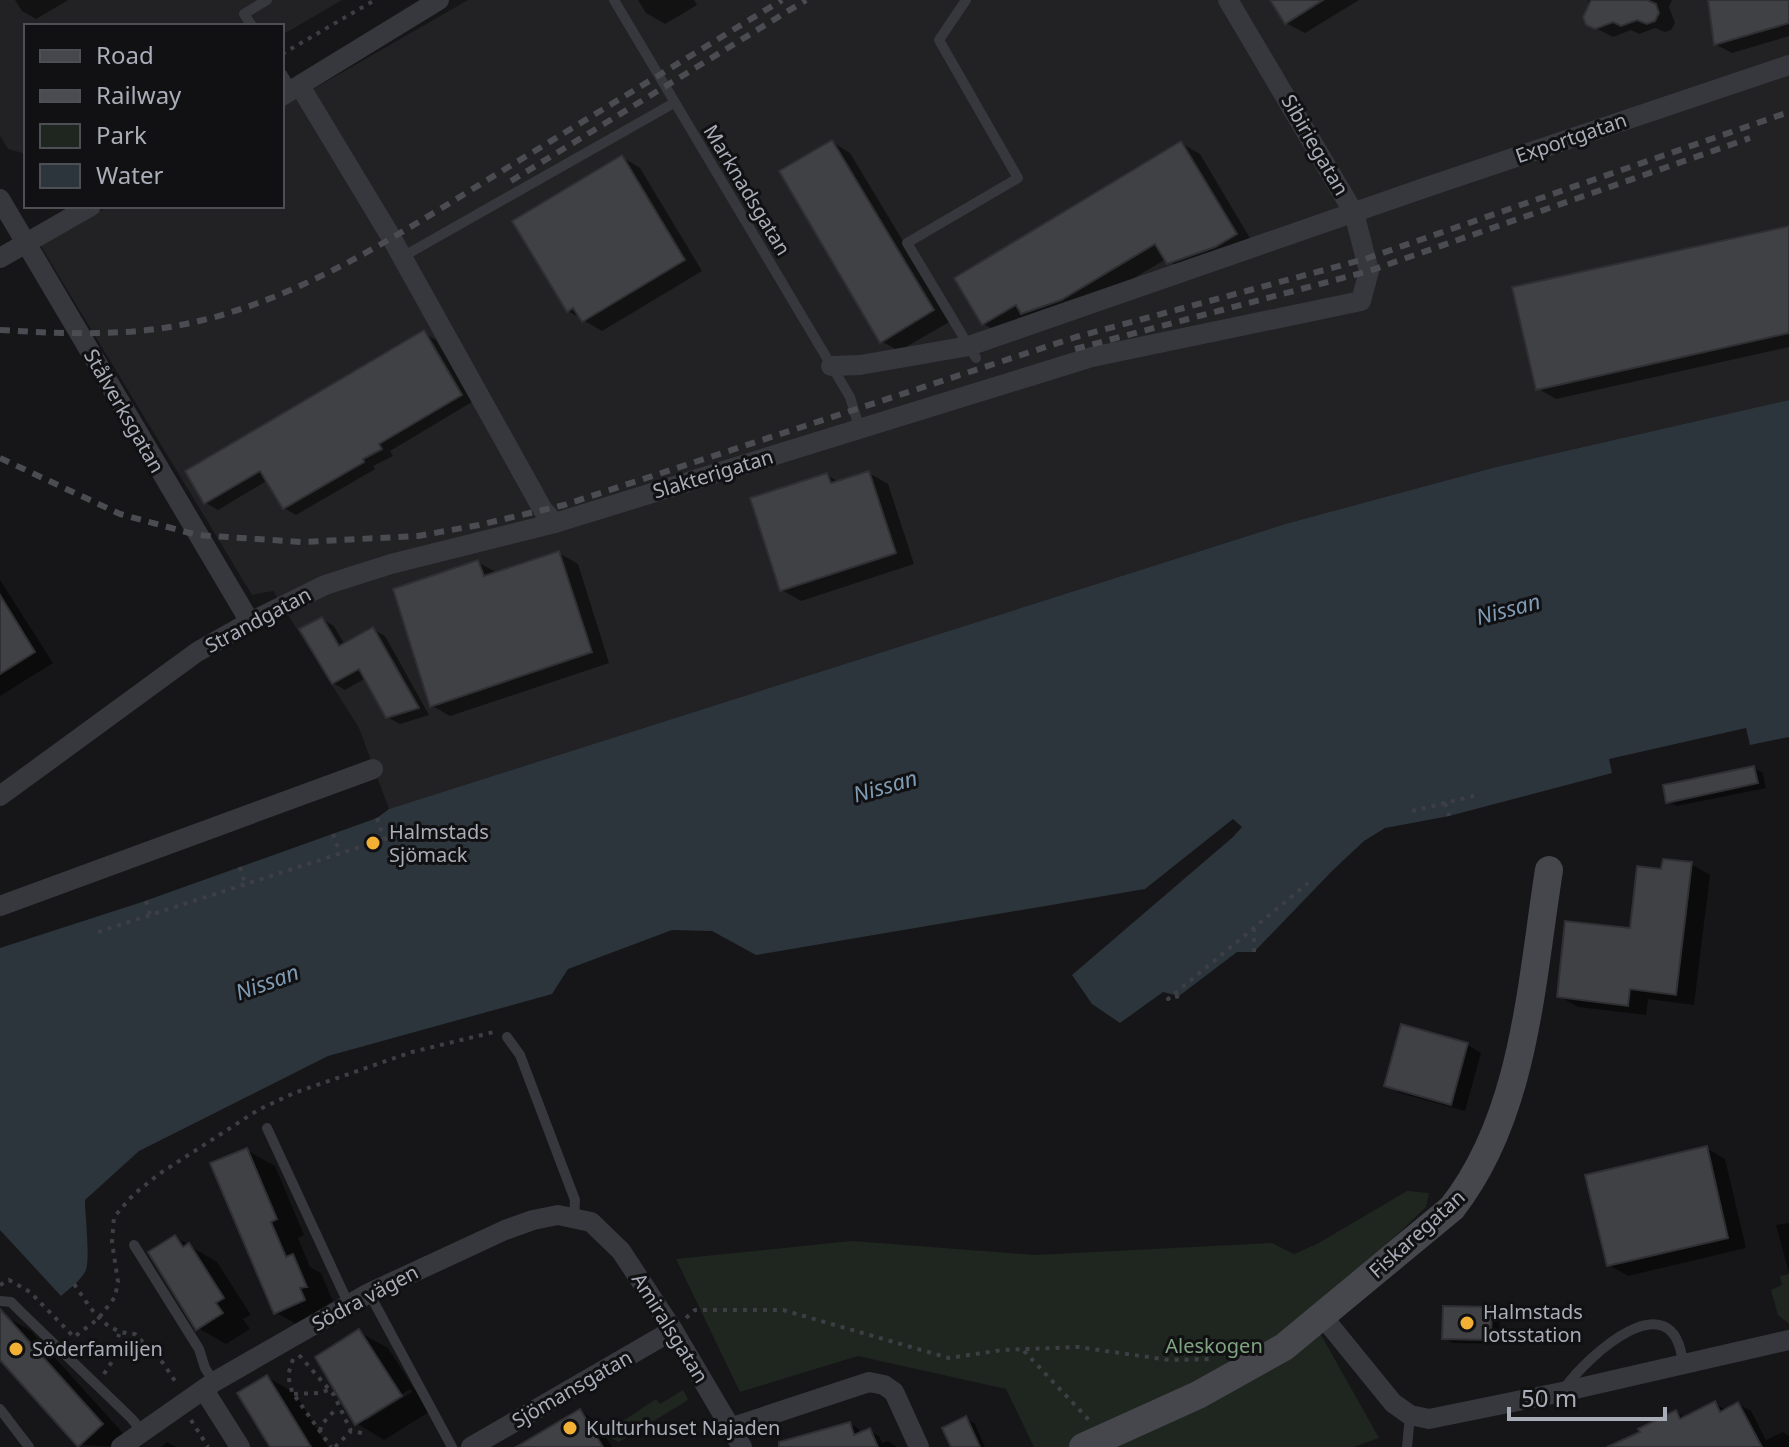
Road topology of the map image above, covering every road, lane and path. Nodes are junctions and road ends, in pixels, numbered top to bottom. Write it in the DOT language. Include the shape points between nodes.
graph roads {
  1 [pos="267,0"];
  2 [pos="375,0"];
  3 [pos="439,0"];
  4 [pos="614,0"];
  5 [pos="966,0"];
  6 [pos="1228,0"];
  7 [pos="251,24"];
  8 [pos="284,53"];
  9 [pos="1789,65"];
  10 [pos="289,87"];
  11 [pos="674,103"];
  12 [pos="0,199"];
  13 [pos="88,208"];
  14 [pos="1354,213"];
  15 [pos="26,244"];
  16 [pos="402,257"];
  17 [pos="0,258"];
  18 [pos="1361,301"];
  19 [pos="972,352"];
  20 [pos="831,366"];
  21 [pos="860,430"];
  22 [pos="555,523"];
  23 [pos="250,622"];
  24 [pos="373,769"];
  25 [pos="1478,795"];
  26 [pos="0,796"];
  27 [pos="1445,803"];
  28 [pos="1412,811"];
  29 [pos="1449,816"];
  30 [pos="377,818"];
  31 [pos="333,834"];
  32 [pos="394,836"];
  33 [pos="384,839"];
  34 [pos="340,853"];
  35 [pos="240,867"];
  36 [pos="1549,870"];
  37 [pos="1308,883"];
  38 [pos="245,884"];
  39 [pos="146,901"];
  40 [pos="0,906"];
  41 [pos="150,915"];
  42 [pos="1254,928"];
  43 [pos="98,932"];
  44 [pos="1254,952"];
  45 [pos="1179,996"];
  46 [pos="507,1037"];
  47 [pos="267,1128"];
  48 [pos="574,1217"];
  49 [pos="134,1245"];
  50 [pos="74,1284"];
  51 [pos="0,1286"];
  52 [pos="369,1293"];
  53 [pos="0,1301"];
  54 [pos="349,1305"];
  55 [pos="1323,1317"];
  56 [pos="98,1319"];
  57 [pos="673,1330"];
  58 [pos="119,1334"];
  59 [pos="1789,1340"];
  60 [pos="1022,1349"];
  61 [pos="1216,1359"];
  62 [pos="1683,1364"];
  63 [pos="103,1375"];
  64 [pos="209,1386"];
  65 [pos="329,1390"];
  66 [pos="1562,1392"];
  67 [pos="294,1394"];
  68 [pos="180,1395"];
  69 [pos="338,1408"];
  70 [pos="0,1409"];
  71 [pos="1410,1415"];
  72 [pos="733,1427"];
  73 [pos="141,1430"];
  74 [pos="320,1431"];
  75 [pos="351,1431"];
  76 [pos="362,1433"];
  77 [pos="1094,1442"];
  78 [pos="29,1447"];
  79 [pos="121,1447"];
  80 [pos="208,1447"];
  81 [pos="240,1447"];
  82 [pos="333,1447"];
  83 [pos="452,1447"];
  84 [pos="471,1447"];
  85 [pos="742,1447"];
  86 [pos="919,1447"];
  87 [pos="1407,1447"];
  1 -- 7 [label="lane" via="244,14"];
  2 -- 8 [label="path"];
  3 -- 10 [label="street"];
  4 -- 11 [label="lane, Marknadsgatan"];
  5 -- 19 [label="lane" via="939,40 1018,178 907,243"];
  6 -- 14 [label="street, Sibiriegatan"];
  9 -- 14 [label="street, Exportgatan"];
  10 -- 16 [label="street"];
  11 -- 16 [label="lane"];
  11 -- 20 [label="lane, Marknadsgatan"];
  12 -- 15 [label="street, Stålverksgatan"];
  13 -- 15 [label="street"];
  14 -- 18 [label="street, Sibiriegatan" via="1369,271"];
  14 -- 19 [label="street, Exportgatan"];
  15 -- 17 [label="street"];
  15 -- 23 [label="street, Stålverksgatan"];
  16 -- 22 [label="street"];
  18 -- 21 [label="street, Slakterigatan" via="1092,357"];
  19 -- 20 [label="street, Exportgatan"];
  20 -- 21 [label="lane, Marknadsgatan" via="850,397"];
  21 -- 22 [label="street, Slakterigatan"];
  22 -- 23 [label="street, Strandgatan" via="325,585"];
  23 -- 26 [label="street, Strandgatan" via="197,652"];
  24 -- 40 [label="street"];
  25 -- 27 [label="path"];
  27 -- 28 [label="path"];
  27 -- 29 [label="path"];
  30 -- 33 [label="path"];
  31 -- 34 [label="path"];
  32 -- 33 [label="path"];
  33 -- 34 [label="path"];
  34 -- 38 [label="path"];
  35 -- 38 [label="path"];
  36 -- 55 [label="street, Fiskaregatan" via="1521,1044 1505,1110 1487,1154 1452,1208"];
  37 -- 42 [label="path"];
  38 -- 41 [label="path"];
  39 -- 41 [label="path"];
  41 -- 43 [label="path"];
  42 -- 44 [label="path"];
  42 -- 45 [label="path" via="1168,999"];
  46 -- 48 [label="lane" via="520,1055 575,1200"];
  46 -- 56 [label="path" via="492,1031 323,1082 258,1110 172,1164 114,1217 118,1282 115,1297"];
  47 -- 54 [label="lane"];
  48 -- 52 [label="street, Södra vägen" via="545,1218 505,1230"];
  48 -- 57 [label="street, Amiralsgatan" via="591,1222 621,1251"];
  49 -- 64 [label="lane" via="199,1349"];
  50 -- 56 [label="path"];
  51 -- 56 [label="path" via="9,1280 30,1292 74,1337"];
  52 -- 54 [label="street, Södra vägen"];
  52 -- 83 [label="lane"];
  53 -- 73 [label="lane" via="11,1302"];
  54 -- 64 [label="street, Södra vägen"];
  55 -- 71 [label="street" via="1393,1403"];
  55 -- 77 [label="street, Fiskaregatan" via="1233,1376"];
  56 -- 58 [label="path"];
  57 -- 60 [label="path" via="695,1310 783,1310 949,1358"];
  57 -- 72 [label="street, Amiralsgatan"];
  57 -- 84 [label="street, Sjömansgatan"];
  58 -- 63 [label="path"];
  58 -- 68 [label="path" via="135,1334 163,1363"];
  59 -- 62 [label="street"];
  60 -- 61 [label="path" via="1078,1347 1169,1360"];
  60 -- 77 [label="path"];
  62 -- 66 [label="street"];
  62 -- 66 [label="lane" via="1675,1335 1661,1324 1648,1323 1614,1341 1577,1371"];
  64 -- 68 [label="street, Södra vägen"];
  64 -- 81 [label="street"];
  65 -- 67 [label="path"];
  65 -- 67 [label="path" via="295,1351 288,1375"];
  65 -- 69 [label="path"];
  66 -- 71 [label="street" via="1429,1419"];
  67 -- 74 [label="path"];
  68 -- 73 [label="street, Södra vägen"];
  68 -- 80 [label="path"];
  69 -- 74 [label="path"];
  69 -- 75 [label="path"];
  70 -- 78 [label="lane"];
  71 -- 87 [label="lane"];
  72 -- 85 [label="street, Amiralsgatan"];
  72 -- 86 [label="street" via="869,1382 894,1392"];
  73 -- 79 [label="street, Södra vägen"];
  74 -- 82 [label="path"];
  75 -- 76 [label="path"];
  75 -- 82 [label="path"];
}
